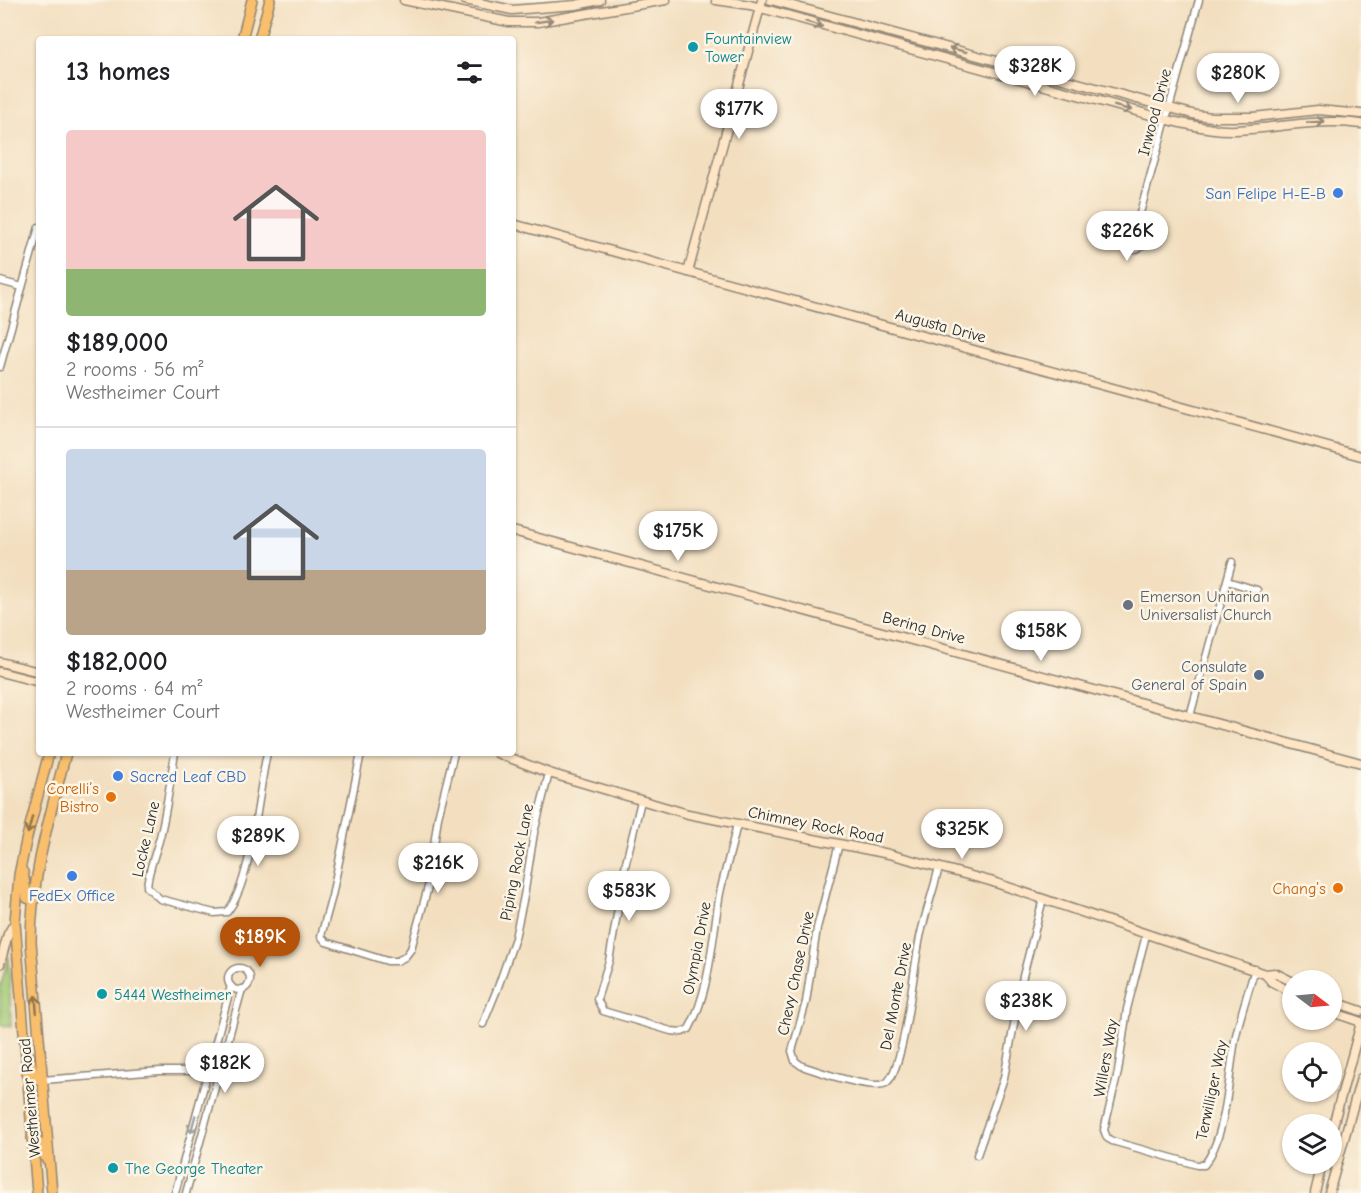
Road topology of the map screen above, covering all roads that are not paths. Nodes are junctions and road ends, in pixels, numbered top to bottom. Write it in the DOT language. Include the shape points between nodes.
graph roads {
  1 [pos="252,0"];
  2 [pos="270,0"];
  3 [pos="404,0"];
  4 [pos="465,0"];
  5 [pos="600,0"];
  6 [pos="666,0"];
  7 [pos="716,0"];
  8 [pos="771,0"];
  9 [pos="1199,0"];
  10 [pos="643,2"];
  11 [pos="761,4"];
  12 [pos="498,9"];
  13 [pos="496,19"];
  14 [pos="863,25"];
  15 [pos="860,35"];
  16 [pos="243,36"];
  17 [pos="260,36"];
  18 [pos="932,44"];
  19 [pos="929,55"];
  20 [pos="1001,63"];
  21 [pos="998,73"];
  22 [pos="1070,82"];
  23 [pos="1067,93"];
  24 [pos="1168,108"];
  25 [pos="1344,111"];
  26 [pos="1361,114"];
  27 [pos="1280,115"];
  28 [pos="1166,120"];
  29 [pos="1342,123"];
  30 [pos="1361,124"];
  31 [pos="1281,125"];
  32 [pos="516,225"];
  33 [pos="1135,231"];
  34 [pos="36,238"];
  35 [pos="688,272"];
  36 [pos="0,281"];
  37 [pos="22,287"];
  38 [pos="0,367"];
  39 [pos="1361,456"];
  40 [pos="516,532"];
  41 [pos="1232,562"];
  42 [pos="1227,581"];
  43 [pos="1257,590"];
  44 [pos="0,662"];
  45 [pos="36,671"];
  46 [pos="0,672"];
  47 [pos="36,681"];
  48 [pos="1190,716"];
  49 [pos="48,756"];
  50 [pos="65,756"];
  51 [pos="174,756"];
  52 [pos="266,756"];
  53 [pos="360,756"];
  54 [pos="453,756"];
  55 [pos="504,756"];
  56 [pos="1361,763"];
  57 [pos="549,773"];
  58 [pos="641,801"];
  59 [pos="737,824"];
  60 [pos="839,844"];
  61 [pos="22,860"];
  62 [pos="939,867"];
  63 [pos="1043,899"];
  64 [pos="33,900"];
  65 [pos="15,922"];
  66 [pos="8,934"];
  67 [pos="1146,935"];
  68 [pos="0,940"];
  69 [pos="0,964"];
  70 [pos="1255,969"];
  71 [pos="1265,974"];
  72 [pos="1282,976"];
  73 [pos="231,986"];
  74 [pos="1282,987"];
  75 [pos="242,989"];
  76 [pos="1342,1004"];
  77 [pos="1361,1011"];
  78 [pos="1342,1015"];
  79 [pos="1361,1022"];
  80 [pos="483,1024"];
  81 [pos="25,1045"];
  82 [pos="207,1075"];
  83 [pos="840,1077"];
  84 [pos="218,1078"];
  85 [pos="1361,1078"];
  86 [pos="42,1080"];
  87 [pos="1336,1114"];
  88 [pos="1342,1138"];
  89 [pos="32,1139"];
  90 [pos="1154,1153"];
  91 [pos="976,1155"];
  92 [pos="50,1167"];
  93 [pos="1320,1174"];
  94 [pos="1333,1174"];
  95 [pos="37,1193"];
  96 [pos="52,1193"];
  97 [pos="174,1193"];
  98 [pos="186,1193"];
  99 [pos="1315,1193"];
  100 [pos="1329,1193"];
  1 -- 16 [label="main road"];
  2 -- 17 [label="main road"];
  3 -- 13 [label="main road"];
  4 -- 12 [label="main road"];
  5 -- 12 [label="main road"];
  6 -- 10 [label="main road"];
  7 -- 11 [label="main road"];
  8 -- 14 [label="main road"];
  9 -- 24 [label="street, Inwood Drive"];
  13 -- 10 [label="main road, one-way" via="538,22"];
  11 -- 15 [label="main road, one-way"];
  11 -- 35 [label="main road"];
  12 -- 13 [label="main road"];
  14 -- 15 [label="main road"];
  14 -- 18 [label="main road"];
  15 -- 19 [label="main road"];
  18 -- 19 [label="main road"];
  20 -- 18 [label="main road, one-way"];
  19 -- 21 [label="main road"];
  20 -- 21 [label="main road"];
  20 -- 22 [label="main road"];
  21 -- 23 [label="main road"];
  22 -- 23 [label="main road"];
  22 -- 24 [label="main road"];
  23 -- 28 [label="main road, one-way"];
  24 -- 27 [label="main road" via="1212,117"];
  24 -- 28 [label="street, Inwood Drive"];
  25 -- 26 [label="main road"];
  25 -- 27 [label="main road"];
  25 -- 29 [label="main road"];
  27 -- 31 [label="main road"];
  28 -- 31 [label="main road" via="1236,130"];
  28 -- 33 [label="street, Inwood Drive"];
  29 -- 30 [label="main road"];
  31 -- 29 [label="main road, one-way"];
  32 -- 35 [label="main road, Augusta Drive"];
  34 -- 37 [label="street"];
  35 -- 39 [label="main road, Augusta Drive"];
  36 -- 37 [label="street"];
  37 -- 38 [label="street"];
  40 -- 48 [label="main road, Bering Drive"];
  41 -- 42 [label="street"];
  42 -- 43 [label="street"];
  42 -- 48 [label="street"];
  44 -- 45 [label="main road"];
  46 -- 47 [label="main road"];
  48 -- 56 [label="main road, Bering Drive"];
  49 -- 61 [label="main road, Westheimer Road, one-way"];
  50 -- 64 [label="main road, Westheimer Road" via="39,857"];
  51 -- 52 [label="street, Locke Lane" via="147,887 160,898 213,913 227,912 233,905 246,869"];
  53 -- 54 [label="street" via="321,936 326,942 387,961 397,961 411,949 428,887 438,818"];
  55 -- 57 [label="main road, Chimney Rock Road"];
  57 -- 58 [label="main road, Chimney Rock Road"];
  57 -- 80 [label="street, Piping Rock Lane" via="515,938"];
  58 -- 59 [label="main road, Chimney Rock Road"];
  58 -- 59 [label="street, Olympia Drive" via="609,961 597,999 603,1011 671,1031 689,1029 695,1018"];
  59 -- 60 [label="main road, Chimney Rock Road"];
  60 -- 62 [label="main road, Chimney Rock Road"];
  60 -- 83 [label="street, Chevy Chase Drive" via="792,1051 795,1061 802,1066"];
  61 -- 64 [label="main road" via="25,894"];
  61 -- 65 [label="main road, Westheimer Road"];
  62 -- 63 [label="main road, Chimney Rock Road"];
  62 -- 83 [label="street, Del Monte Drive" via="921,932 903,1037 891,1078 876,1086"];
  63 -- 67 [label="main road, Chimney Rock Road"];
  63 -- 91 [label="street" via="1023,976 1004,1078"];
  86 -- 64 [label="main road, Westheimer Road, one-way" via="31,942"];
  65 -- 66 [label="main road"];
  65 -- 81 [label="main road, Westheimer Road"];
  66 -- 68 [label="street"];
  66 -- 69 [label="main road"];
  67 -- 70 [label="main road, Chimney Rock Road"];
  67 -- 90 [label="street, Willers Way" via="1127,1008 1118,1072 1104,1130 1112,1141"];
  70 -- 71 [label="main road, Chimney Rock Road"];
  70 -- 90 [label="street, Terwilliger Way" via="1238,1029 1223,1116 1209,1158 1204,1165 1197,1165"];
  71 -- 72 [label="main road, Chimney Rock Road"];
  71 -- 74 [label="main road, Chimney Rock Road"];
  73 -- 75 [label="street"];
  73 -- 75 [label="street" via="229,974 242,968 248,971 250,980"];
  73 -- 82 [label="street"];
  75 -- 84 [label="street"];
  76 -- 77 [label="main road"];
  78 -- 79 [label="main road"];
  79 -- 87 [label="main road"];
  81 -- 86 [label="main road" via="35,1079"];
  81 -- 89 [label="main road, Westheimer Road"];
  82 -- 84 [label="street"];
  82 -- 86 [label="street" via="160,1071"];
  82 -- 97 [label="street, one-way"];
  84 -- 98 [label="street"];
  85 -- 88 [label="main road"];
  86 -- 92 [label="main road, Westheimer Road"];
  89 -- 92 [label="main road" via="40,1143"];
  89 -- 95 [label="main road, Westheimer Road"];
  92 -- 96 [label="main road, Westheimer Road"];
  93 -- 99 [label="main road"];
  94 -- 100 [label="main road"];
}
